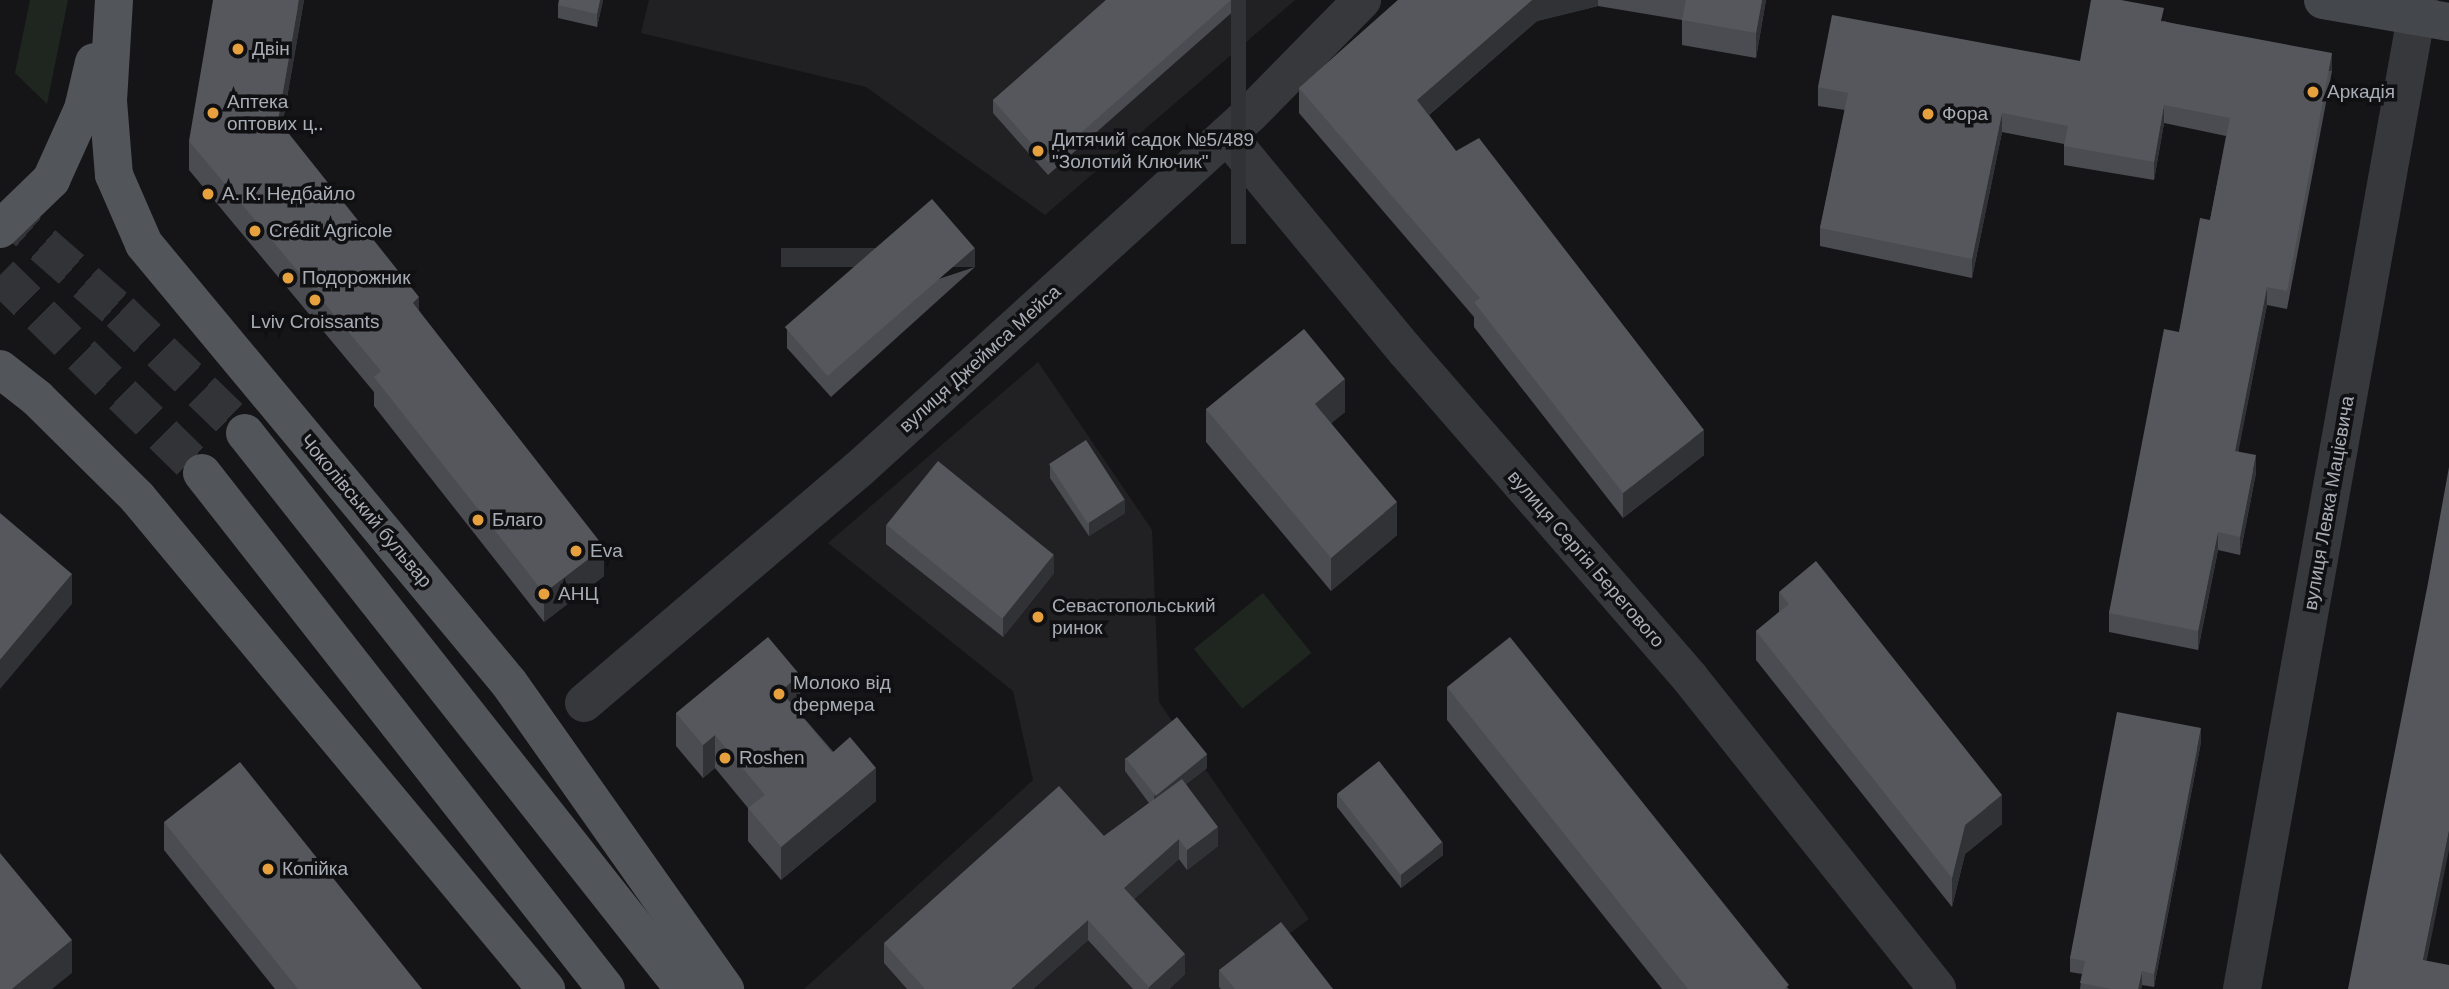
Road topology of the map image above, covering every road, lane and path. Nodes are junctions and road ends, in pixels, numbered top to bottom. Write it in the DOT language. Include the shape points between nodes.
graph roads {
  1 [pos="109,0"];
  2 [pos="114,0"];
  3 [pos="1363,0"];
  4 [pos="2323,0"];
  5 [pos="2428,13"];
  6 [pos="1227,135"];
  7 [pos="0,229"];
  8 [pos="0,369"];
  9 [pos="245,433"];
  10 [pos="202,473"];
  11 [pos="584,703"];
  12 [pos="546,989"];
  13 [pos="606,989"];
  14 [pos="684,989"];
  15 [pos="725,989"];
  16 [pos="1937,989"];
  17 [pos="2242,989"];
  1 -- 7 [label="main road" via="83,109 51,180"];
  2 -- 15 [label="main road, Чоколівський бульвар" via="108,101 114,176 144,244 509,683"];
  3 -- 6 [label="street, вулиця Джеймса Мейса"];
  4 -- 5 [label="street"];
  5 -- 17 [label="street, вулиця Левка Мацієвича"];
  6 -- 11 [label="street, вулиця Джеймса Мейса" via="859,469"];
  6 -- 16 [label="street, вулиця Сергія Берегового" via="1405,350 1690,678"];
  8 -- 12 [label="main road" via="37,398 137,497"];
  9 -- 14 [label="main road"];
  10 -- 13 [label="main road"];
}
